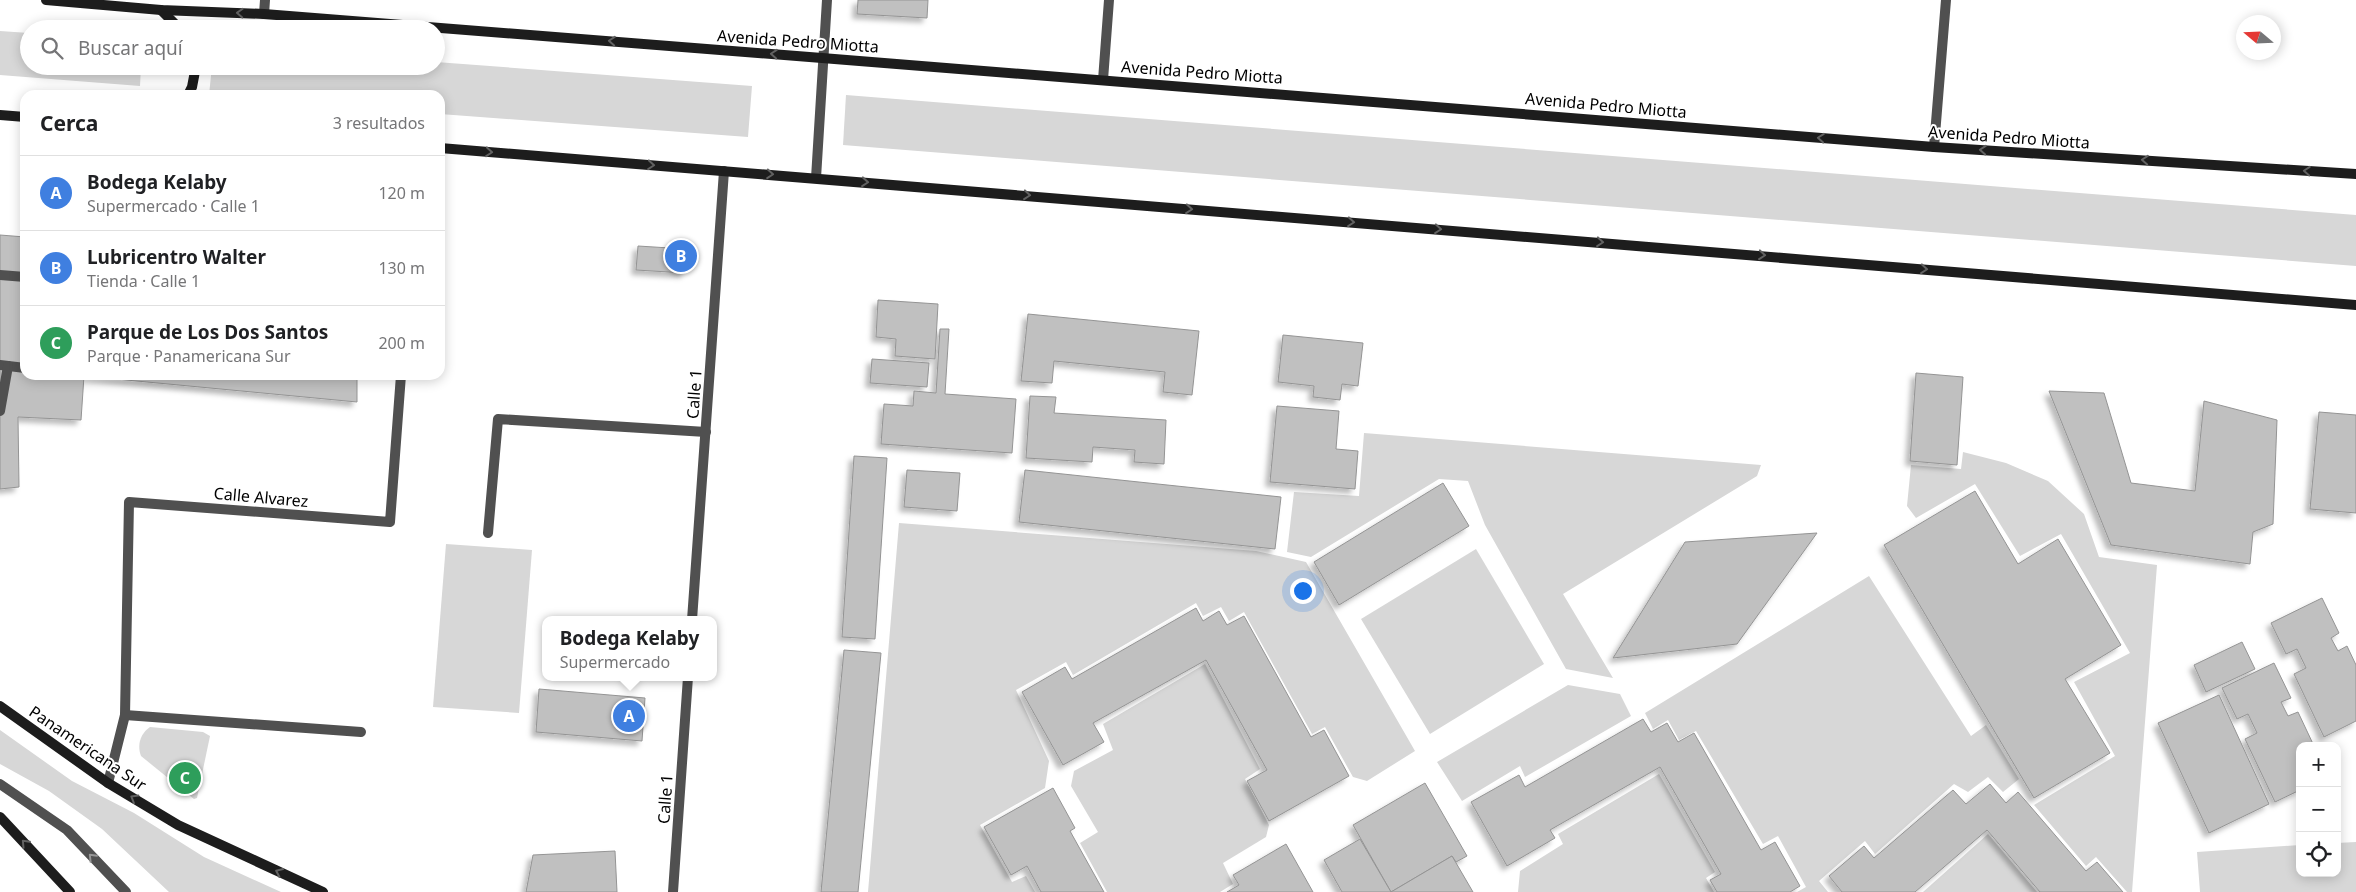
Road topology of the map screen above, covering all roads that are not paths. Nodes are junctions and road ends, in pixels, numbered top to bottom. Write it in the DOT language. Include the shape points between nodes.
graph roads {
  1 [pos="46,0"];
  2 [pos="265,0"];
  3 [pos="827,0"];
  4 [pos="1109,0"];
  5 [pos="1946,0"];
  6 [pos="161,10"];
  7 [pos="264,14"];
  8 [pos="171,20"];
  9 [pos="340,20"];
  10 [pos="445,28"];
  11 [pos="822,58"];
  12 [pos="194,75"];
  13 [pos="1103,80"];
  14 [pos="190,90"];
  15 [pos="0,115"];
  16 [pos="20,117"];
  17 [pos="1934,147"];
  18 [pos="445,148"];
  19 [pos="724,170"];
  20 [pos="2356,174"];
  21 [pos="816,178"];
  22 [pos="0,275"];
  23 [pos="20,277"];
  24 [pos="2356,305"];
  25 [pos="4,366"];
  26 [pos="20,368"];
  27 [pos="400,380"];
  28 [pos="0,411"];
  29 [pos="706,432"];
  30 [pos="488,533"];
  31 [pos="692,616"];
  32 [pos="688,681"];
  33 [pos="0,706"];
  34 [pos="125,715"];
  35 [pos="361,732"];
  36 [pos="108,783"];
  37 [pos="0,784"];
  38 [pos="0,817"];
  39 [pos="70,892"];
  40 [pos="126,892"];
  41 [pos="323,892"];
  42 [pos="673,892"];
  1 -- 6 [label="main road, Avenida Pedro Miotta"];
  2 -- 7 [label="street"];
  3 -- 11 [label="street"];
  4 -- 13 [label="street"];
  5 -- 17 [label="street"];
  7 -- 6 [label="main road, Avenida Pedro Miotta, one-way"];
  6 -- 8 [label="main road"];
  9 -- 7 [label="main road, Avenida Pedro Miotta, one-way"];
  11 -- 10 [label="main road, Avenida Pedro Miotta, one-way"];
  11 -- 13 [label="main road, Avenida Pedro Miotta"];
  11 -- 21 [label="street"];
  12 -- 14 [label="main road"];
  17 -- 13 [label="main road, Avenida Pedro Miotta, one-way"];
  15 -- 16 [label="main road"];
  20 -- 17 [label="main road, Avenida Pedro Miotta, one-way"];
  18 -- 19 [label="main road, one-way"];
  19 -- 21 [label="main road, one-way"];
  19 -- 29 [label="street, Calle 1"];
  21 -- 24 [label="main road, one-way"];
  22 -- 23 [label="street"];
  25 -- 26 [label="street"];
  25 -- 28 [label="street"];
  27 -- 34 [label="street, Calle Alvarez" via="390,522 129,502"];
  29 -- 30 [label="street" via="498,419"];
  29 -- 31 [label="street, Calle 1"];
  32 -- 42 [label="street, Calle 1"];
  33 -- 36 [label="main road, Panamericana Sur"];
  34 -- 35 [label="street"];
  34 -- 36 [label="street"];
  41 -- 36 [label="main road, Panamericana Sur, one-way" via="178,825"];
  40 -- 37 [label="street, one-way" via="67,830"];
  39 -- 38 [label="main road, one-way"];
}
